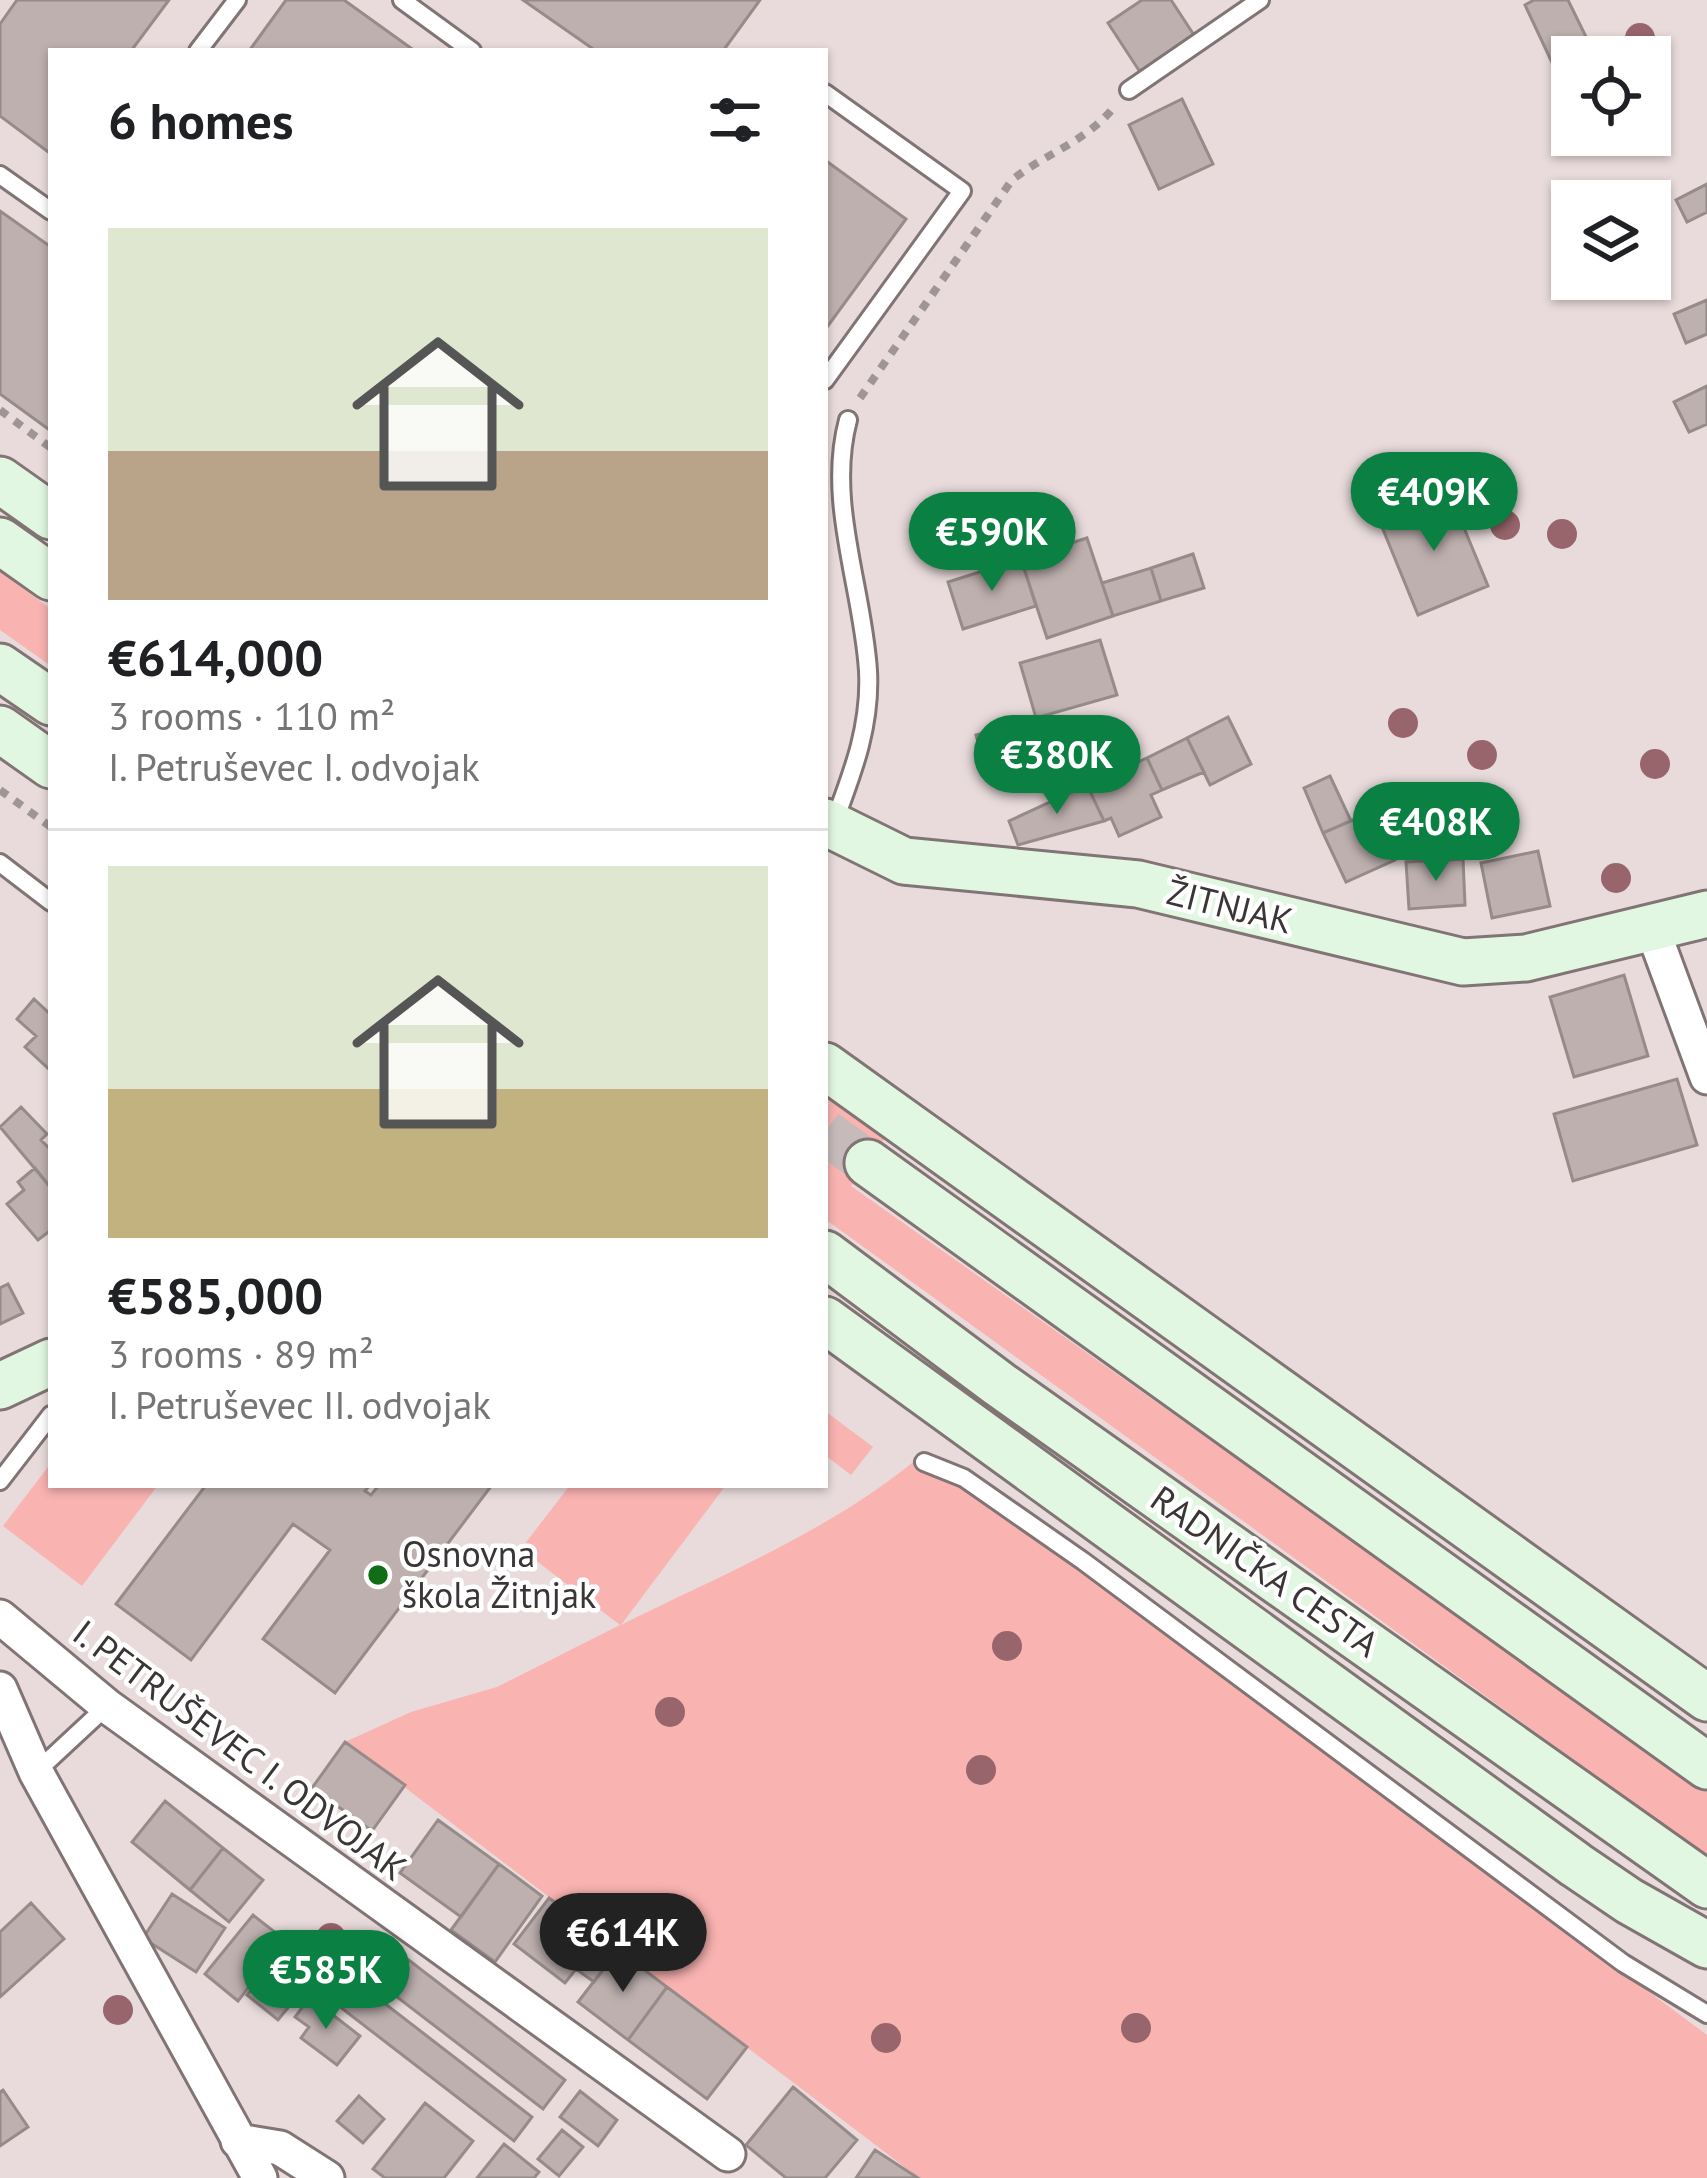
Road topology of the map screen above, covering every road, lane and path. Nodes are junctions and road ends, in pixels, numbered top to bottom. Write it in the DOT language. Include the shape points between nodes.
graph roads {
  1 [pos="237,0"];
  2 [pos="402,0"];
  3 [pos="1260,0"];
  4 [pos="200,48"];
  5 [pos="468,48"];
  6 [pos="1129,90"];
  7 [pos="828,95"];
  8 [pos="0,175"];
  9 [pos="48,209"];
  10 [pos="828,376"];
  11 [pos="0,410"];
  12 [pos="848,420"];
  13 [pos="48,446"];
  14 [pos="0,480"];
  15 [pos="48,514"];
  16 [pos="0,541"];
  17 [pos="48,575"];
  18 [pos="0,667"];
  19 [pos="48,700"];
  20 [pos="0,729"];
  21 [pos="48,763"];
  22 [pos="0,790"];
  23 [pos="829,824"];
  24 [pos="48,825"];
  25 [pos="0,863"];
  26 [pos="48,900"];
  27 [pos="1707,914"];
  28 [pos="1652,928"];
  29 [pos="828,1068"];
  30 [pos="1707,1077"];
  31 [pos="868,1163"];
  32 [pos="828,1256"];
  33 [pos="828,1322"];
  34 [pos="48,1363"];
  35 [pos="0,1386"];
  36 [pos="48,1419"];
  37 [pos="924,1462"];
  38 [pos="0,1481"];
  39 [pos="0,1617"];
  40 [pos="0,1689"];
  41 [pos="1707,1698"];
  42 [pos="107,1706"];
  43 [pos="1707,1766"];
  44 [pos="36,1772"];
  45 [pos="1707,1885"];
  46 [pos="1707,1945"];
  47 [pos="1707,2014"];
  48 [pos="238,2141"];
  49 [pos="728,2154"];
  50 [pos="260,2178"];
  51 [pos="327,2178"];
  1 -- 4 [label="lane"];
  2 -- 5 [label="lane"];
  3 -- 6 [label="lane"];
  6 -- 12 [label="path" via="1097,129 1012,181"];
  7 -- 10 [label="lane" via="962,191"];
  8 -- 9 [label="lane"];
  11 -- 13 [label="path"];
  12 -- 23 [label="lane" via="840,476 868,671 866,721"];
  14 -- 15 [label="main road"];
  16 -- 17 [label="main road"];
  18 -- 19 [label="main road"];
  20 -- 21 [label="main road"];
  22 -- 24 [label="path"];
  23 -- 28 [label="main road, ŽITNJAK" via="904,861 1138,884 1463,962 1526,958"];
  25 -- 26 [label="lane"];
  27 -- 28 [label="main road, ŽITNJAK"];
  28 -- 30 [label="street"];
  29 -- 41 [label="main road"];
  31 -- 43 [label="main road"];
  32 -- 45 [label="main road, RADNIČKA CESTA"];
  33 -- 46 [label="main road" via="1576,1865"];
  34 -- 35 [label="main road"];
  36 -- 38 [label="lane"];
  37 -- 47 [label="lane" via="964,1478 1083,1561 1623,1964"];
  39 -- 42 [label="street, I. PETRUŠEVEC I. ODVOJAK"];
  40 -- 44 [label="street"];
  42 -- 44 [label="lane"];
  42 -- 49 [label="street, I. PETRUŠEVEC I. ODVOJAK"];
  44 -- 48 [label="street"];
  48 -- 50 [label="street"];
  48 -- 51 [label="street" via="280,2148"];
}
